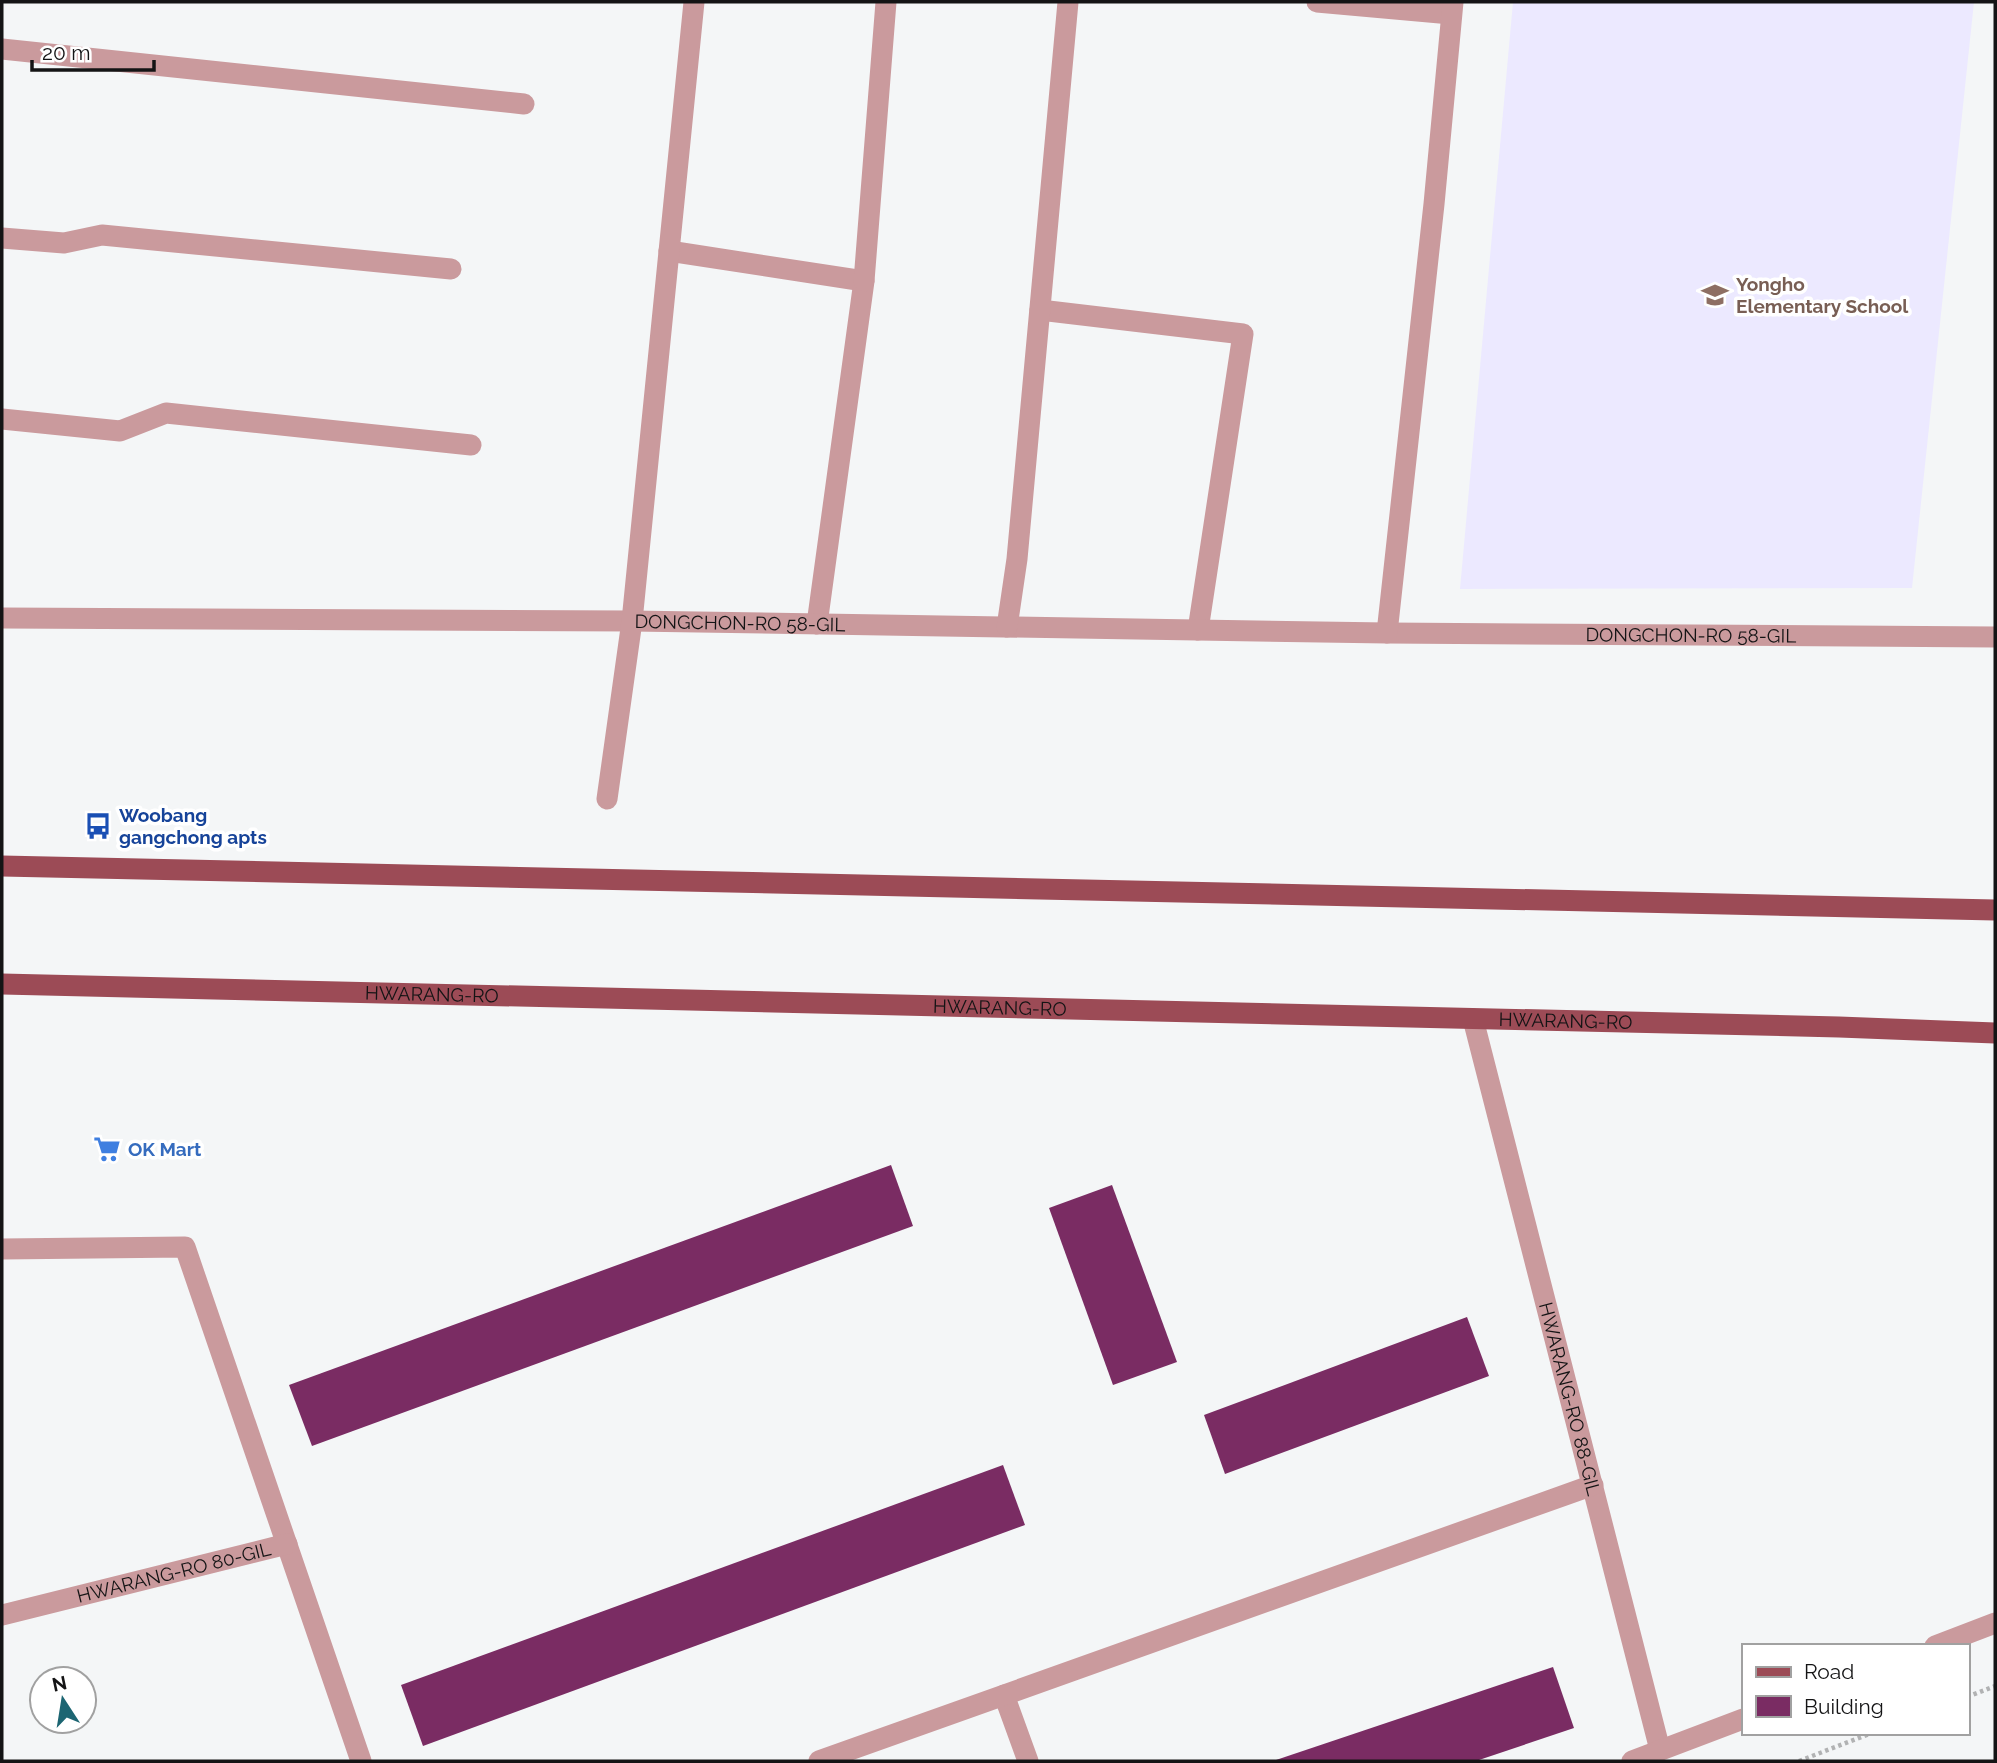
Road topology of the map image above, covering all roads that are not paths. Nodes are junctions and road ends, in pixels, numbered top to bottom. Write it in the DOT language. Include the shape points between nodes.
graph roads {
  1 [pos="694,2"];
  2 [pos="886,2"];
  3 [pos="1068,2"];
  4 [pos="1317,2"];
  5 [pos="1452,8"];
  6 [pos="2,49"];
  7 [pos="524,104"];
  8 [pos="2,238"];
  9 [pos="669,251"];
  10 [pos="451,269"];
  11 [pos="864,281"];
  12 [pos="1040,310"];
  13 [pos="2,419"];
  14 [pos="471,445"];
  15 [pos="2,618"];
  16 [pos="632,621"];
  17 [pos="817,624"];
  18 [pos="1007,627"];
  19 [pos="1198,630"];
  20 [pos="1387,634"];
  21 [pos="1995,636"];
  22 [pos="607,799"];
  23 [pos="2,866"];
  24 [pos="1995,910"];
  25 [pos="2,984"];
  26 [pos="1473,1019"];
  27 [pos="1995,1033"];
  28 [pos="2,1249"];
  29 [pos="1592,1485"];
  30 [pos="287,1544"];
  31 [pos="2,1615"];
  32 [pos="1995,1623"];
  33 [pos="1940,1644"];
  34 [pos="1004,1695"];
  35 [pos="1742,1719"];
  36 [pos="1660,1750"];
  37 [pos="361,1761"];
  38 [pos="819,1761"];
  39 [pos="1028,1761"];
  40 [pos="1632,1761"];
  1 -- 9 [label="street, DONGCHON-RO 58-GIL"];
  2 -- 11 [label="street"];
  3 -- 12 [label="street"];
  4 -- 5 [label="street"];
  5 -- 20 [label="street"];
  6 -- 7 [label="street"];
  8 -- 10 [label="street" via="64,243 102,235"];
  9 -- 11 [label="street"];
  9 -- 16 [label="street, DONGCHON-RO 58-GIL"];
  11 -- 17 [label="street"];
  12 -- 18 [label="street"];
  12 -- 19 [label="street" via="1243,334"];
  13 -- 14 [label="street" via="120,431 166,414"];
  15 -- 16 [label="street"];
  16 -- 17 [label="street, DONGCHON-RO 58-GIL"];
  16 -- 22 [label="street"];
  17 -- 18 [label="street, DONGCHON-RO 58-GIL"];
  18 -- 19 [label="street, DONGCHON-RO 58-GIL"];
  19 -- 20 [label="street, DONGCHON-RO 58-GIL"];
  20 -- 21 [label="street, DONGCHON-RO 58-GIL"];
  23 -- 24 [label="main road"];
  25 -- 26 [label="main road, HWARANG-RO"];
  26 -- 27 [label="main road, HWARANG-RO"];
  26 -- 29 [label="street, HWARANG-RO 88-GIL"];
  28 -- 30 [label="street" via="185,1247"];
  29 -- 34 [label="street"];
  29 -- 36 [label="street, HWARANG-RO 88-GIL"];
  30 -- 31 [label="street, HWARANG-RO 80-GIL"];
  30 -- 37 [label="street, HWARANG-RO 80-GIL"];
  32 -- 33 [label="street"];
  34 -- 38 [label="street"];
  34 -- 39 [label="street"];
  35 -- 36 [label="street"];
  36 -- 40 [label="street"];
}
